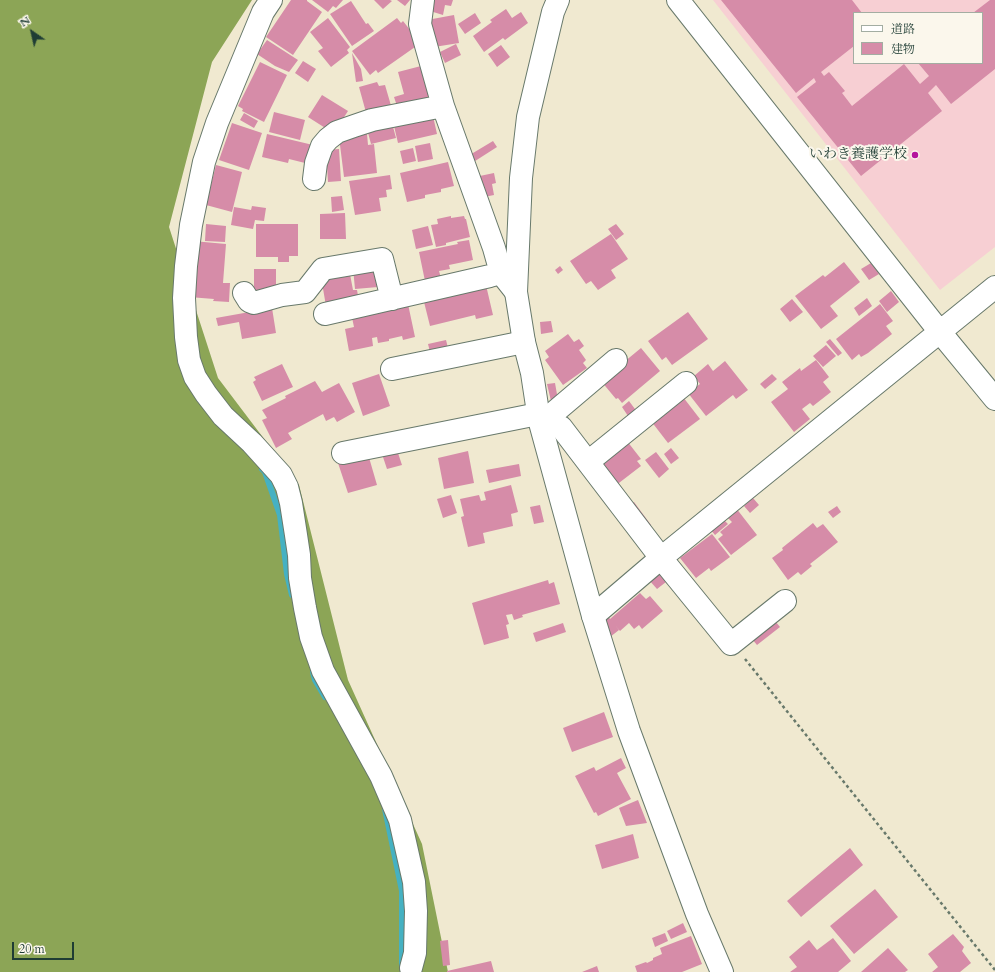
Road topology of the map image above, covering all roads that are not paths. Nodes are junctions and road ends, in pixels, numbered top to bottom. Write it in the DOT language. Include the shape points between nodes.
graph roads {
  1 [pos="270,0"];
  2 [pos="423,0"];
  3 [pos="558,0"];
  4 [pos="678,0"];
  5 [pos="443,106"];
  6 [pos="314,179"];
  7 [pos="502,273"];
  8 [pos="995,287"];
  9 [pos="516,292"];
  10 [pos="244,293"];
  11 [pos="392,299"];
  12 [pos="325,314"];
  13 [pos="940,332"];
  14 [pos="524,342"];
  15 [pos="616,360"];
  16 [pos="392,369"];
  17 [pos="686,383"];
  18 [pos="995,399"];
  19 [pos="540,418"];
  20 [pos="343,453"];
  21 [pos="588,462"];
  22 [pos="661,558"];
  23 [pos="785,600"];
  24 [pos="593,616"];
  25 [pos="411,968"];
  26 [pos="722,972"];
  1 -- 25 [label="street" via="217,123 204,162 191,225 186,266 184,298 189,360 195,377 206,394 223,416 281,475 286,487 291,503 300,578 311,637 323,671 381,776 400,820 414,882 415,953"];
  2 -- 5 [label="street" via="420,24"];
  3 -- 9 [label="street" via="528,117"];
  4 -- 13 [label="street"];
  5 -- 6 [label="street" via="372,120 337,132 322,146"];
  5 -- 7 [label="street"];
  7 -- 9 [label="street"];
  7 -- 11 [label="street"];
  8 -- 13 [label="street"];
  9 -- 14 [label="street"];
  10 -- 11 [label="street" via="249,301 254,303 305,292 323,269 382,259"];
  11 -- 12 [label="street"];
  13 -- 18 [label="street"];
  13 -- 22 [label="street"];
  14 -- 16 [label="street"];
  14 -- 19 [label="street"];
  15 -- 19 [label="street"];
  17 -- 21 [label="street"];
  19 -- 20 [label="street"];
  19 -- 21 [label="street" via="561,427"];
  19 -- 24 [label="street"];
  21 -- 22 [label="street"];
  22 -- 23 [label="street" via="731,644"];
  22 -- 24 [label="street"];
  24 -- 26 [label="street" via="629,731 697,914"];
}
